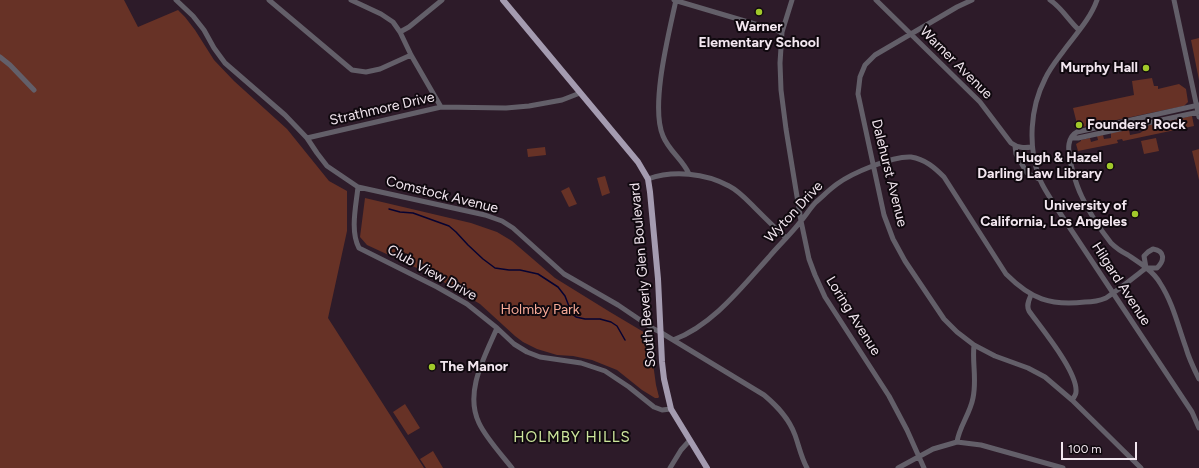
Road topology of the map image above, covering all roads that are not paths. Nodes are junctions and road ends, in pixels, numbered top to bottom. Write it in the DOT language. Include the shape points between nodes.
graph roads {
  1 [pos="176,0"];
  2 [pos="269,0"];
  3 [pos="351,0"];
  4 [pos="442,0"];
  5 [pos="503,0"];
  6 [pos="675,0"];
  7 [pos="792,0"];
  8 [pos="876,0"];
  9 [pos="972,0"];
  10 [pos="1050,0"];
  11 [pos="1097,0"];
  12 [pos="1174,0"];
  13 [pos="1079,30"];
  14 [pos="400,32"];
  15 [pos="782,32"];
  16 [pos="911,34"];
  17 [pos="411,55"];
  18 [pos="0,58"];
  19 [pos="34,90"];
  20 [pos="580,93"];
  21 [pos="1198,106"];
  22 [pos="441,107"];
  23 [pos="1199,114"];
  24 [pos="307,138"];
  25 [pos="1071,138"];
  26 [pos="1015,146"];
  27 [pos="1032,147"];
  28 [pos="873,165"];
  29 [pos="689,174"];
  30 [pos="648,179"];
  31 [pos="1039,179"];
  32 [pos="358,187"];
  33 [pos="801,221"];
  34 [pos="786,238"];
  35 [pos="1146,268"];
  36 [pos="1113,293"];
  37 [pos="1031,295"];
  38 [pos="497,328"];
  39 [pos="660,332"];
  40 [pos="673,340"];
  41 [pos="974,345"];
  42 [pos="1199,379"];
  43 [pos="1072,400"];
  44 [pos="671,409"];
  45 [pos="1199,428"];
  46 [pos="690,440"];
  47 [pos="957,442"];
  48 [pos="918,456"];
  49 [pos="512,468"];
  50 [pos="670,468"];
  51 [pos="707,468"];
  52 [pos="807,468"];
  53 [pos="898,468"];
  54 [pos="924,468"];
  55 [pos="1063,468"];
  56 [pos="1141,468"];
  1 -- 24 [label="street, Comstock Avenue" via="193,16 225,63 285,115"];
  2 -- 17 [label="street" via="352,70 366,72 380,69"];
  3 -- 14 [label="street" via="381,14 393,22"];
  4 -- 14 [label="street" via="410,27"];
  5 -- 20 [label="main road, South Beverly Glen Boulevard"];
  6 -- 15 [label="street"];
  6 -- 29 [label="street" via="662,69 660,127 667,144"];
  7 -- 15 [label="street, Loring Avenue"];
  8 -- 16 [label="street, Warner Avenue"];
  9 -- 16 [label="street"];
  10 -- 13 [label="street"];
  11 -- 13 [label="street, Hilgard Avenue"];
  12 -- 21 [label="street"];
  13 -- 27 [label="street, Hilgard Avenue" via="1045,78 1033,121"];
  14 -- 17 [label="street"];
  15 -- 33 [label="street, Loring Avenue" via="781,90"];
  16 -- 26 [label="street, Warner Avenue" via="980,102"];
  16 -- 28 [label="street, Dalehurst Avenue" via="875,55 865,64 860,77 858,94"];
  17 -- 22 [label="street"];
  18 -- 19 [label="street"];
  20 -- 22 [label="street, Strathmore Drive" via="562,100 529,106"];
  20 -- 30 [label="main road, South Beverly Glen Boulevard" via="638,162"];
  21 -- 23 [label="street"];
  21 -- 25 [label="street" via="1077,132"];
  22 -- 24 [label="street, Strathmore Drive"];
  23 -- 25 [label="street"];
  24 -- 32 [label="street, Comstock Avenue" via="327,166"];
  25 -- 35 [label="street" via="1069,147 1072,166 1087,207 1111,243"];
  26 -- 27 [label="street"];
  26 -- 31 [label="street, Warner Avenue" via="1016,154 1028,173"];
  27 -- 31 [label="street, Hilgard Avenue"];
  28 -- 33 [label="street, Wyton Drive" via="838,183 816,202"];
  28 -- 37 [label="street, Wyton Drive" via="899,157 912,157 934,167 944,177 1006,274"];
  28 -- 41 [label="street, Dalehurst Avenue" via="884,215 905,262 944,319"];
  29 -- 30 [label="street"];
  29 -- 34 [label="street" via="711,178 730,186"];
  30 -- 39 [label="main road, South Beverly Glen Boulevard" via="658,279"];
  31 -- 36 [label="street, Hilgard Avenue"];
  32 -- 38 [label="street, Club View Drive" via="354,230 359,248 467,304"];
  32 -- 39 [label="street, Comstock Avenue" via="485,215 502,222 513,228 564,274"];
  33 -- 34 [label="street, Wyton Drive"];
  33 -- 48 [label="street, Loring Avenue" via="814,275 825,297 889,396"];
  34 -- 40 [label="street, Wyton Drive" via="719,310"];
  35 -- 36 [label="street, Wyton Drive"];
  35 -- 42 [label="street" via="1160,282 1172,307"];
  36 -- 37 [label="street, Wyton Drive" via="1100,300 1073,304 1059,304"];
  36 -- 45 [label="street, Hilgard Avenue" via="1192,412"];
  37 -- 43 [label="street" via="1029,311 1074,377 1076,394"];
  38 -- 44 [label="street, Club View Drive" via="527,352 540,357 581,363 605,371 654,407 662,410"];
  38 -- 49 [label="street" via="475,385 475,406 479,423"];
  39 -- 40 [label="street, Comstock Avenue"];
  39 -- 44 [label="main road, South Beverly Glen Boulevard" via="664,380"];
  40 -- 52 [label="street, Comstock Avenue" via="764,395 776,406 785,416 795,435"];
  41 -- 43 [label="street, Dalehurst Avenue" via="1045,377"];
  41 -- 47 [label="street" via="973,400"];
  43 -- 56 [label="street, Dalehurst Avenue"];
  44 -- 46 [label="main road, South Beverly Glen Boulevard"];
  46 -- 50 [label="street"];
  46 -- 51 [label="main road, South Beverly Glen Boulevard"];
  47 -- 48 [label="street"];
  47 -- 55 [label="street" via="981,445"];
  48 -- 53 [label="street"];
  48 -- 54 [label="street, Loring Avenue"];
}
